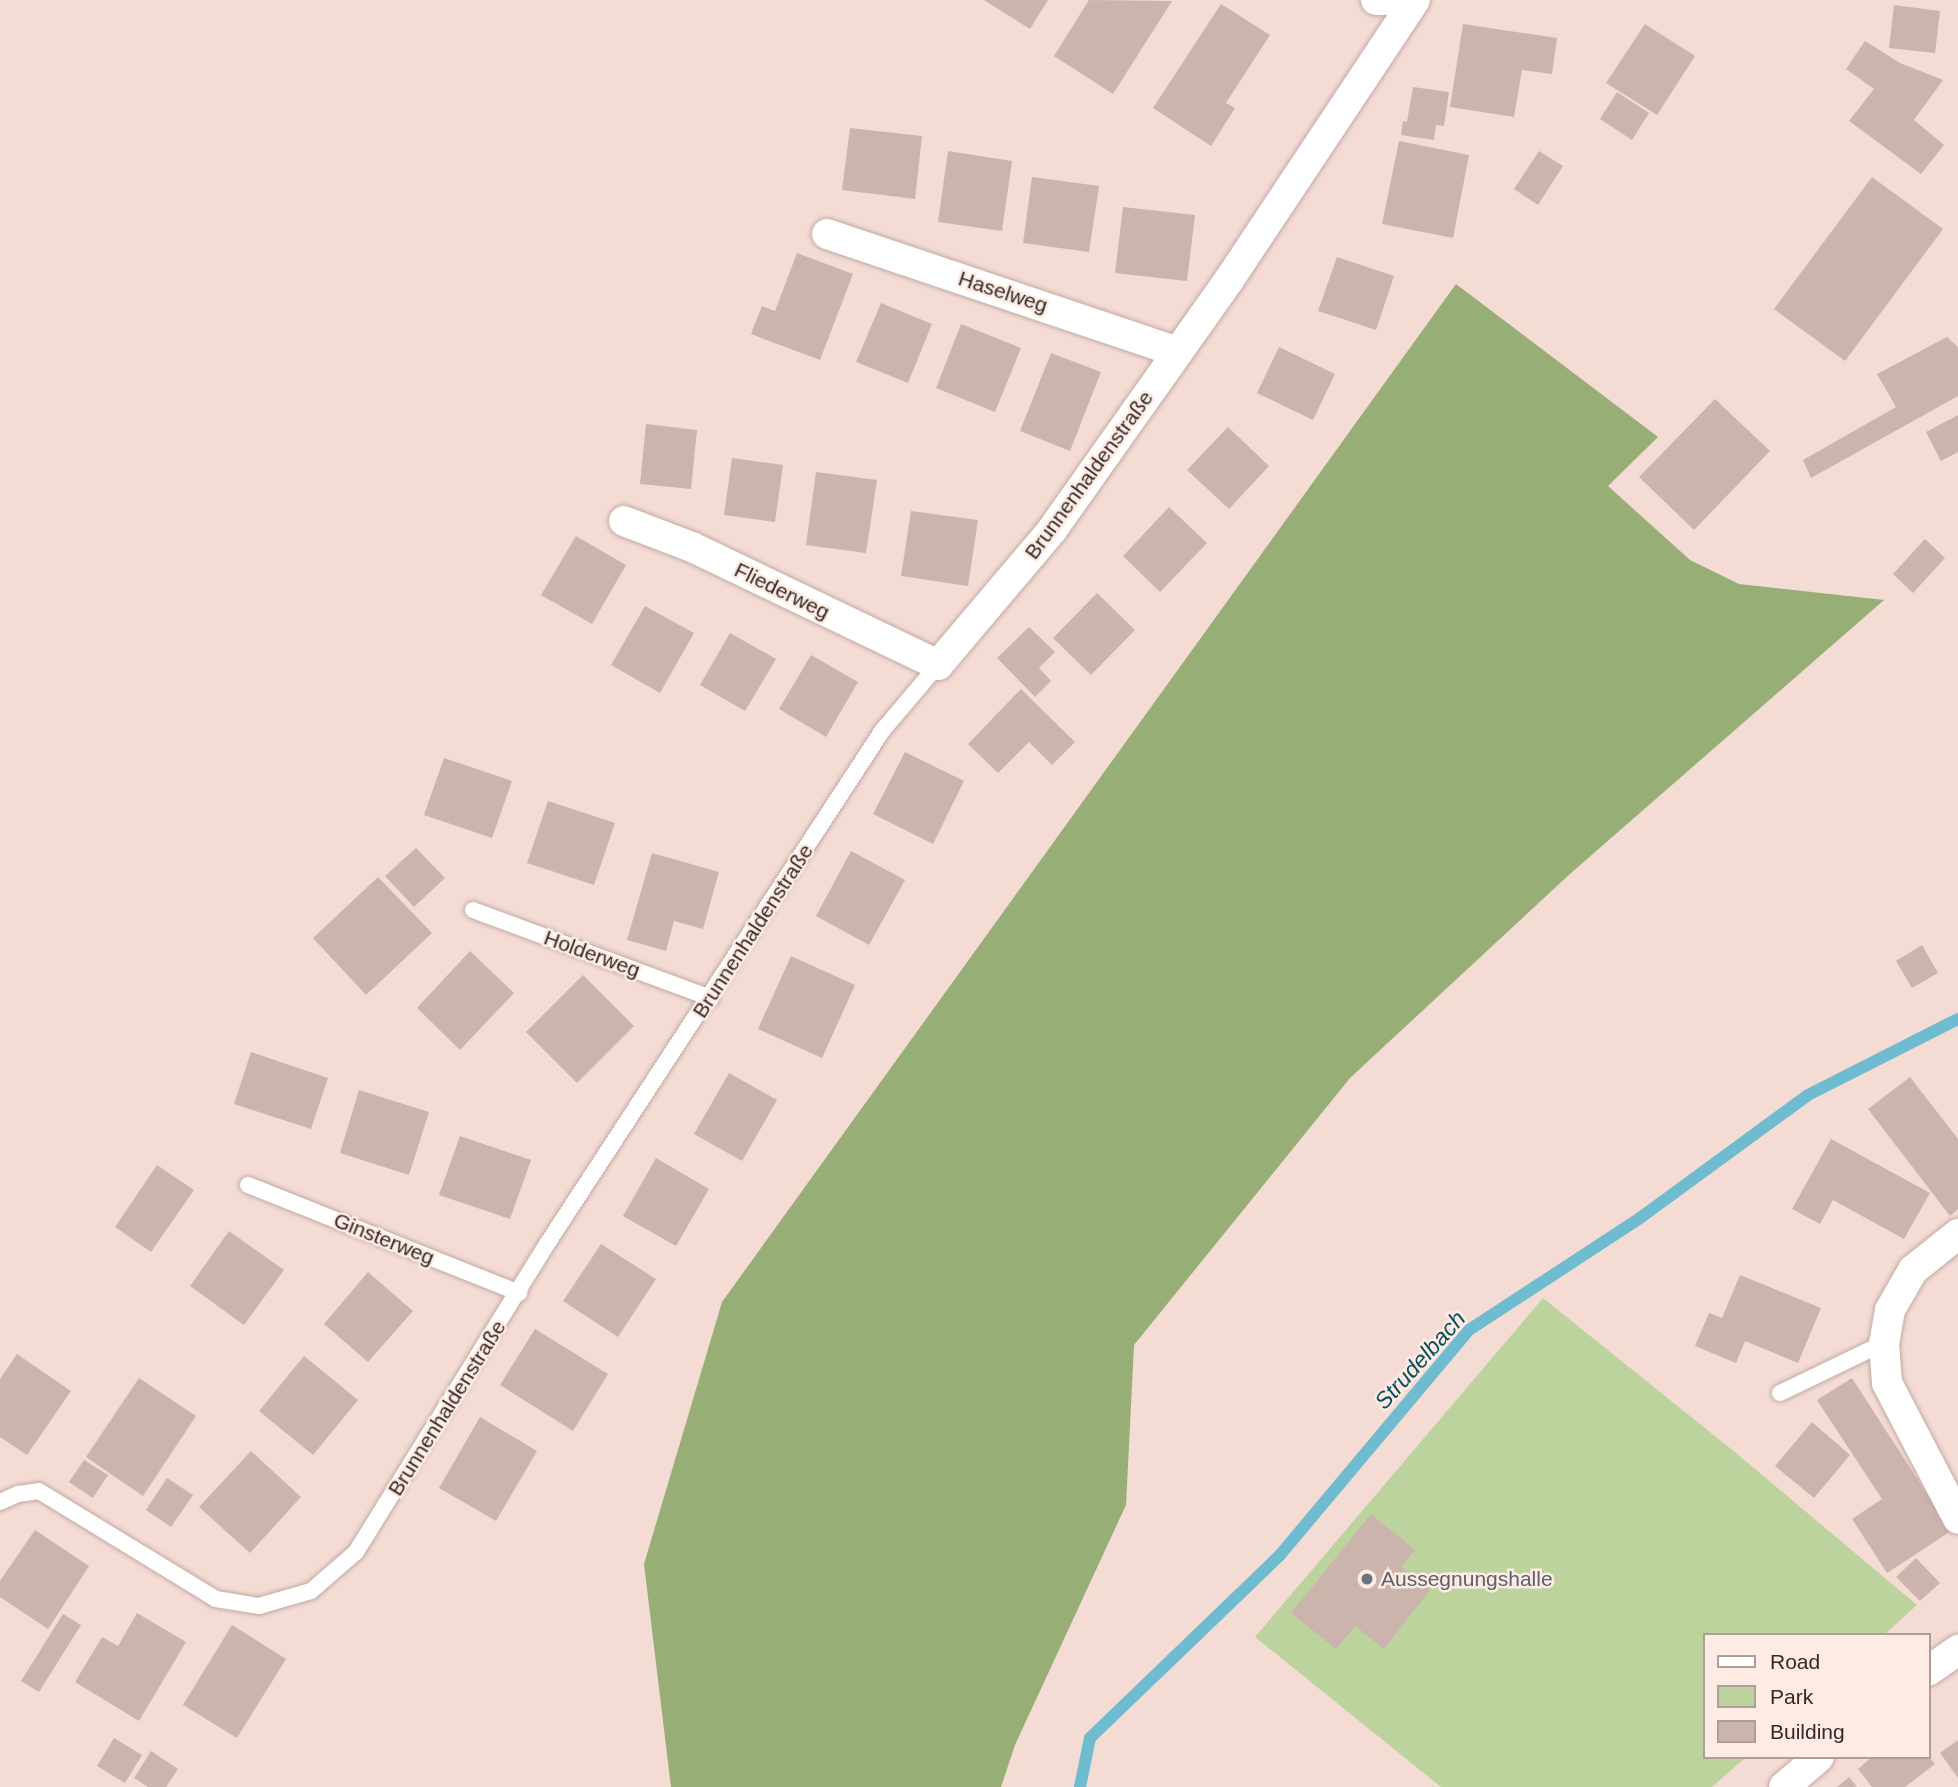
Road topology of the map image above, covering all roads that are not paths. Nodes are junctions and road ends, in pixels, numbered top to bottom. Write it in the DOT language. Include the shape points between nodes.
graph roads {
  1 [pos="1376,0"];
  2 [pos="1385,0"];
  3 [pos="1415,0"];
  4 [pos="827,234"];
  5 [pos="1178,352"];
  6 [pos="624,522"];
  7 [pos="938,665"];
  8 [pos="474,910"];
  9 [pos="711,998"];
  10 [pos="248,1185"];
  11 [pos="1958,1234"];
  12 [pos="519,1293"];
  13 [pos="1884,1343"];
  14 [pos="1780,1393"];
  15 [pos="0,1502"];
  16 [pos="1958,1519"];
  17 [pos="1958,1650"];
  18 [pos="1930,1670"];
  19 [pos="1817,1759"];
  20 [pos="1784,1787"];
  1 -- 2 [label="street"];
  3 -- 5 [label="street, Brunnenhaldenstraße"];
  4 -- 5 [label="street, Haselweg"];
  5 -- 7 [label="street, Brunnenhaldenstraße" via="1052,530"];
  6 -- 7 [label="street, Fliederweg" via="692,547"];
  7 -- 9 [label="lane, Brunnenhaldenstraße" via="883,731"];
  8 -- 9 [label="lane, Holderweg"];
  9 -- 12 [label="lane, Brunnenhaldenstraße"];
  10 -- 12 [label="lane, Ginsterweg"];
  11 -- 13 [label="street" via="1913,1270 1890,1310"];
  12 -- 15 [label="lane, Brunnenhaldenstraße" via="356,1552 311,1591 259,1606 216,1599 39,1491"];
  13 -- 14 [label="lane"];
  13 -- 16 [label="street" via="1887,1383"];
  17 -- 18 [label="street"];
  19 -- 20 [label="street"];
}
